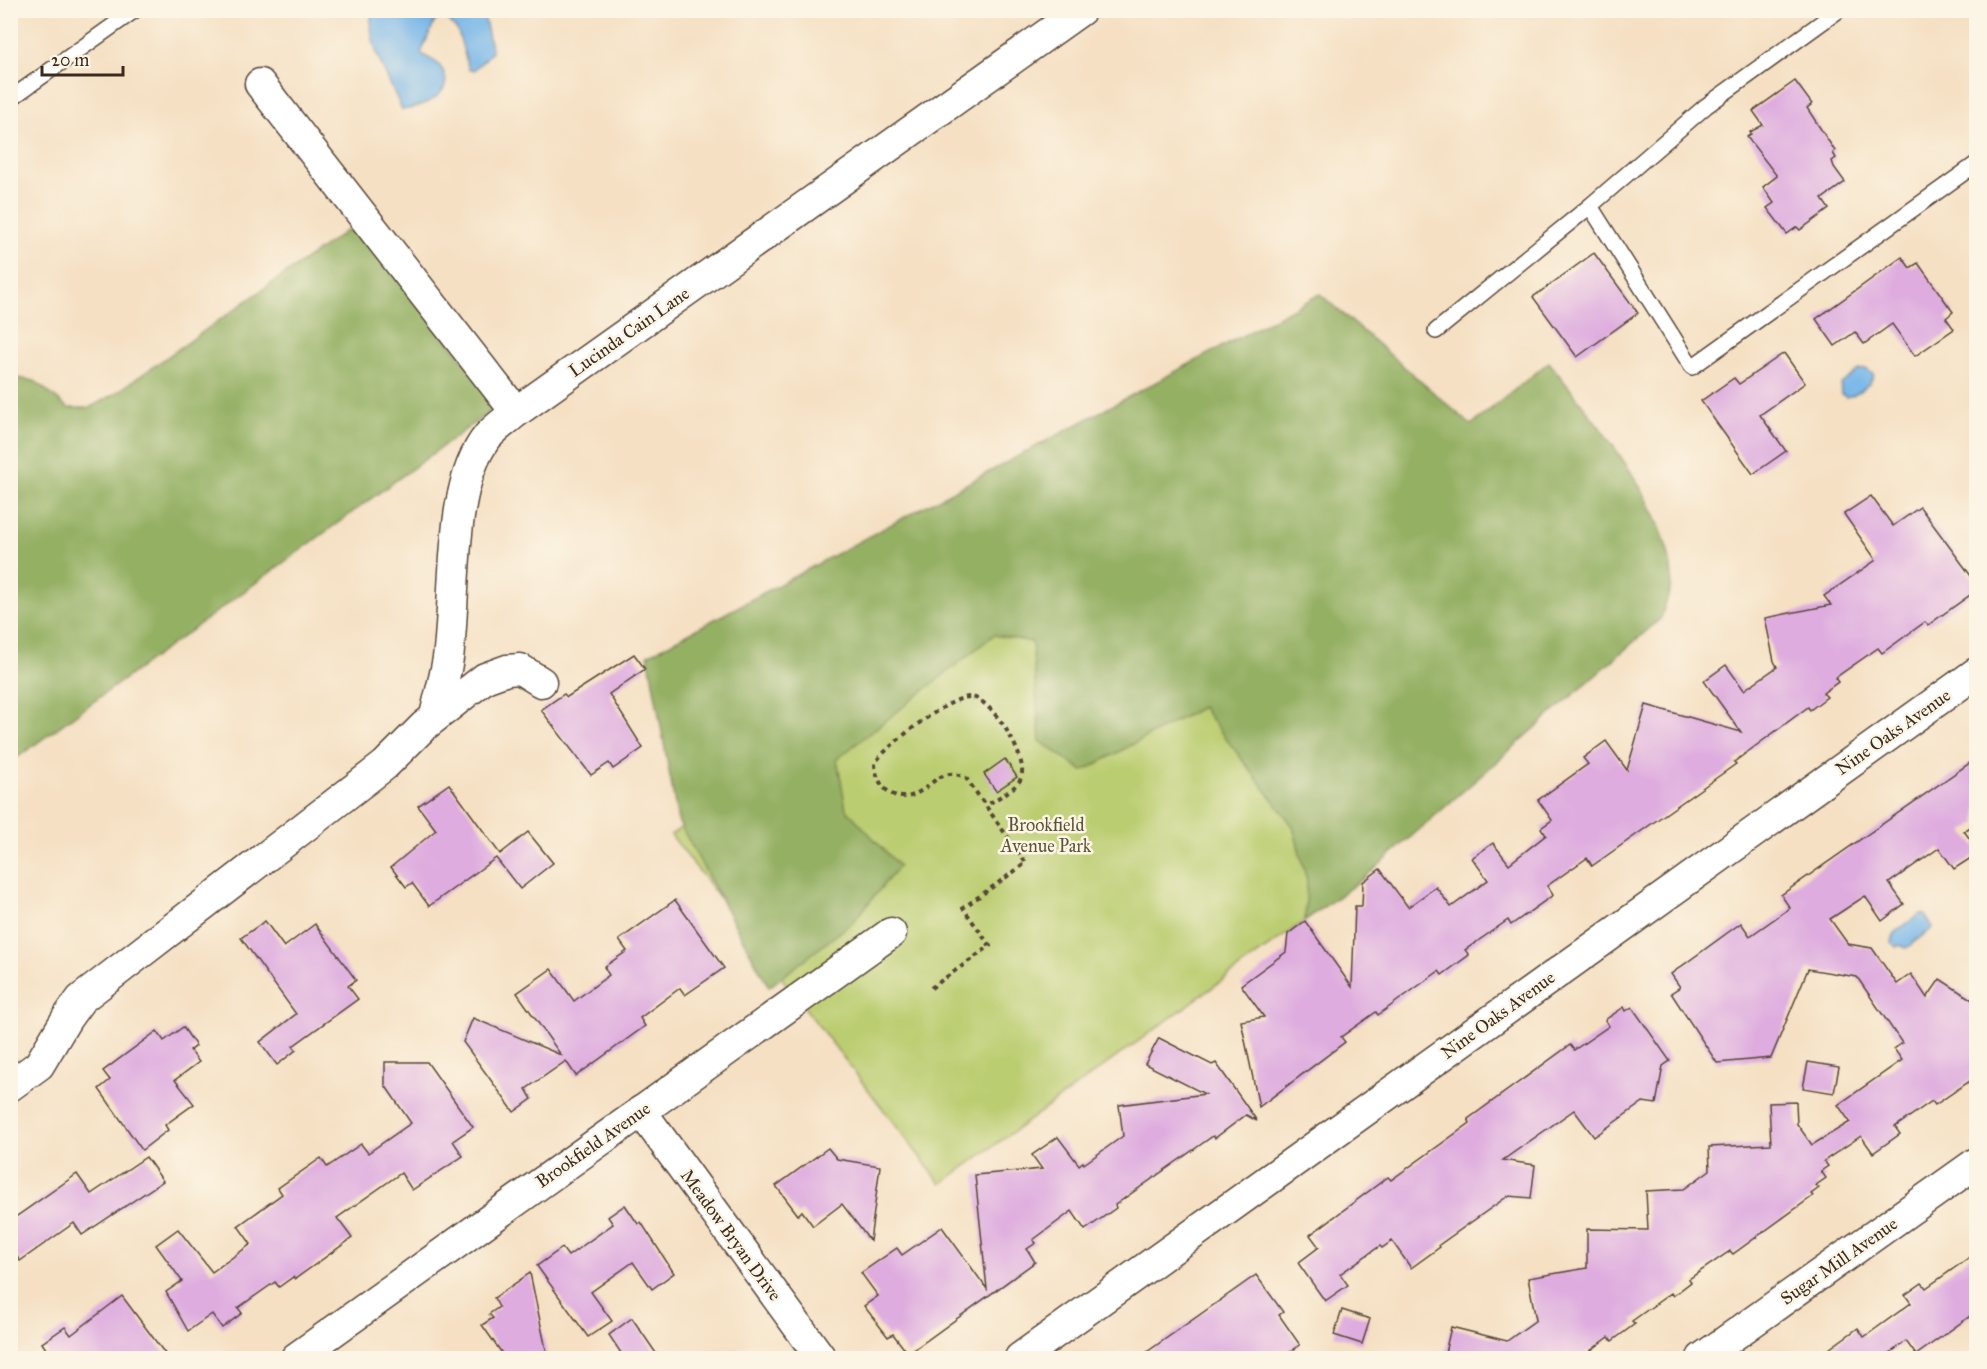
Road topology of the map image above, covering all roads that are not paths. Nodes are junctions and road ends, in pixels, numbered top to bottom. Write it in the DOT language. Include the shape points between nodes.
graph roads {
  1 [pos="135,10"];
  2 [pos="1081,10"];
  3 [pos="1839,10"];
  4 [pos="260,84"];
  5 [pos="10,99"];
  6 [pos="1977,164"];
  7 [pos="1590,206"];
  8 [pos="1436,331"];
  9 [pos="516,412"];
  10 [pos="1977,673"];
  11 [pos="541,682"];
  12 [pos="435,716"];
  13 [pos="891,933"];
  14 [pos="10,1086"];
  15 [pos="641,1111"];
  16 [pos="1977,1163"];
  17 [pos="296,1359"];
  18 [pos="821,1359"];
  19 [pos="1020,1359"];
  20 [pos="1702,1359"];
  1 -- 5 [label="lane"];
  2 -- 9 [label="street, Lucinda Cain Lane"];
  3 -- 7 [label="lane" via="1706,106"];
  4 -- 9 [label="street"];
  6 -- 7 [label="lane" via="1692,367"];
  7 -- 8 [label="lane"];
  9 -- 12 [label="street, Lucinda Cain Lane" via="488,436 465,487 457,536 448,659"];
  10 -- 19 [label="street, Nine Oaks Avenue"];
  11 -- 12 [label="street" via="520,669 507,670 485,678"];
  12 -- 14 [label="street" via="385,765 81,999 39,1065"];
  13 -- 15 [label="street, Brookfield Avenue"];
  15 -- 17 [label="street, Brookfield Avenue"];
  15 -- 18 [label="street, Meadow Bryan Drive"];
  16 -- 20 [label="street, Sugar Mill Avenue"];
}
